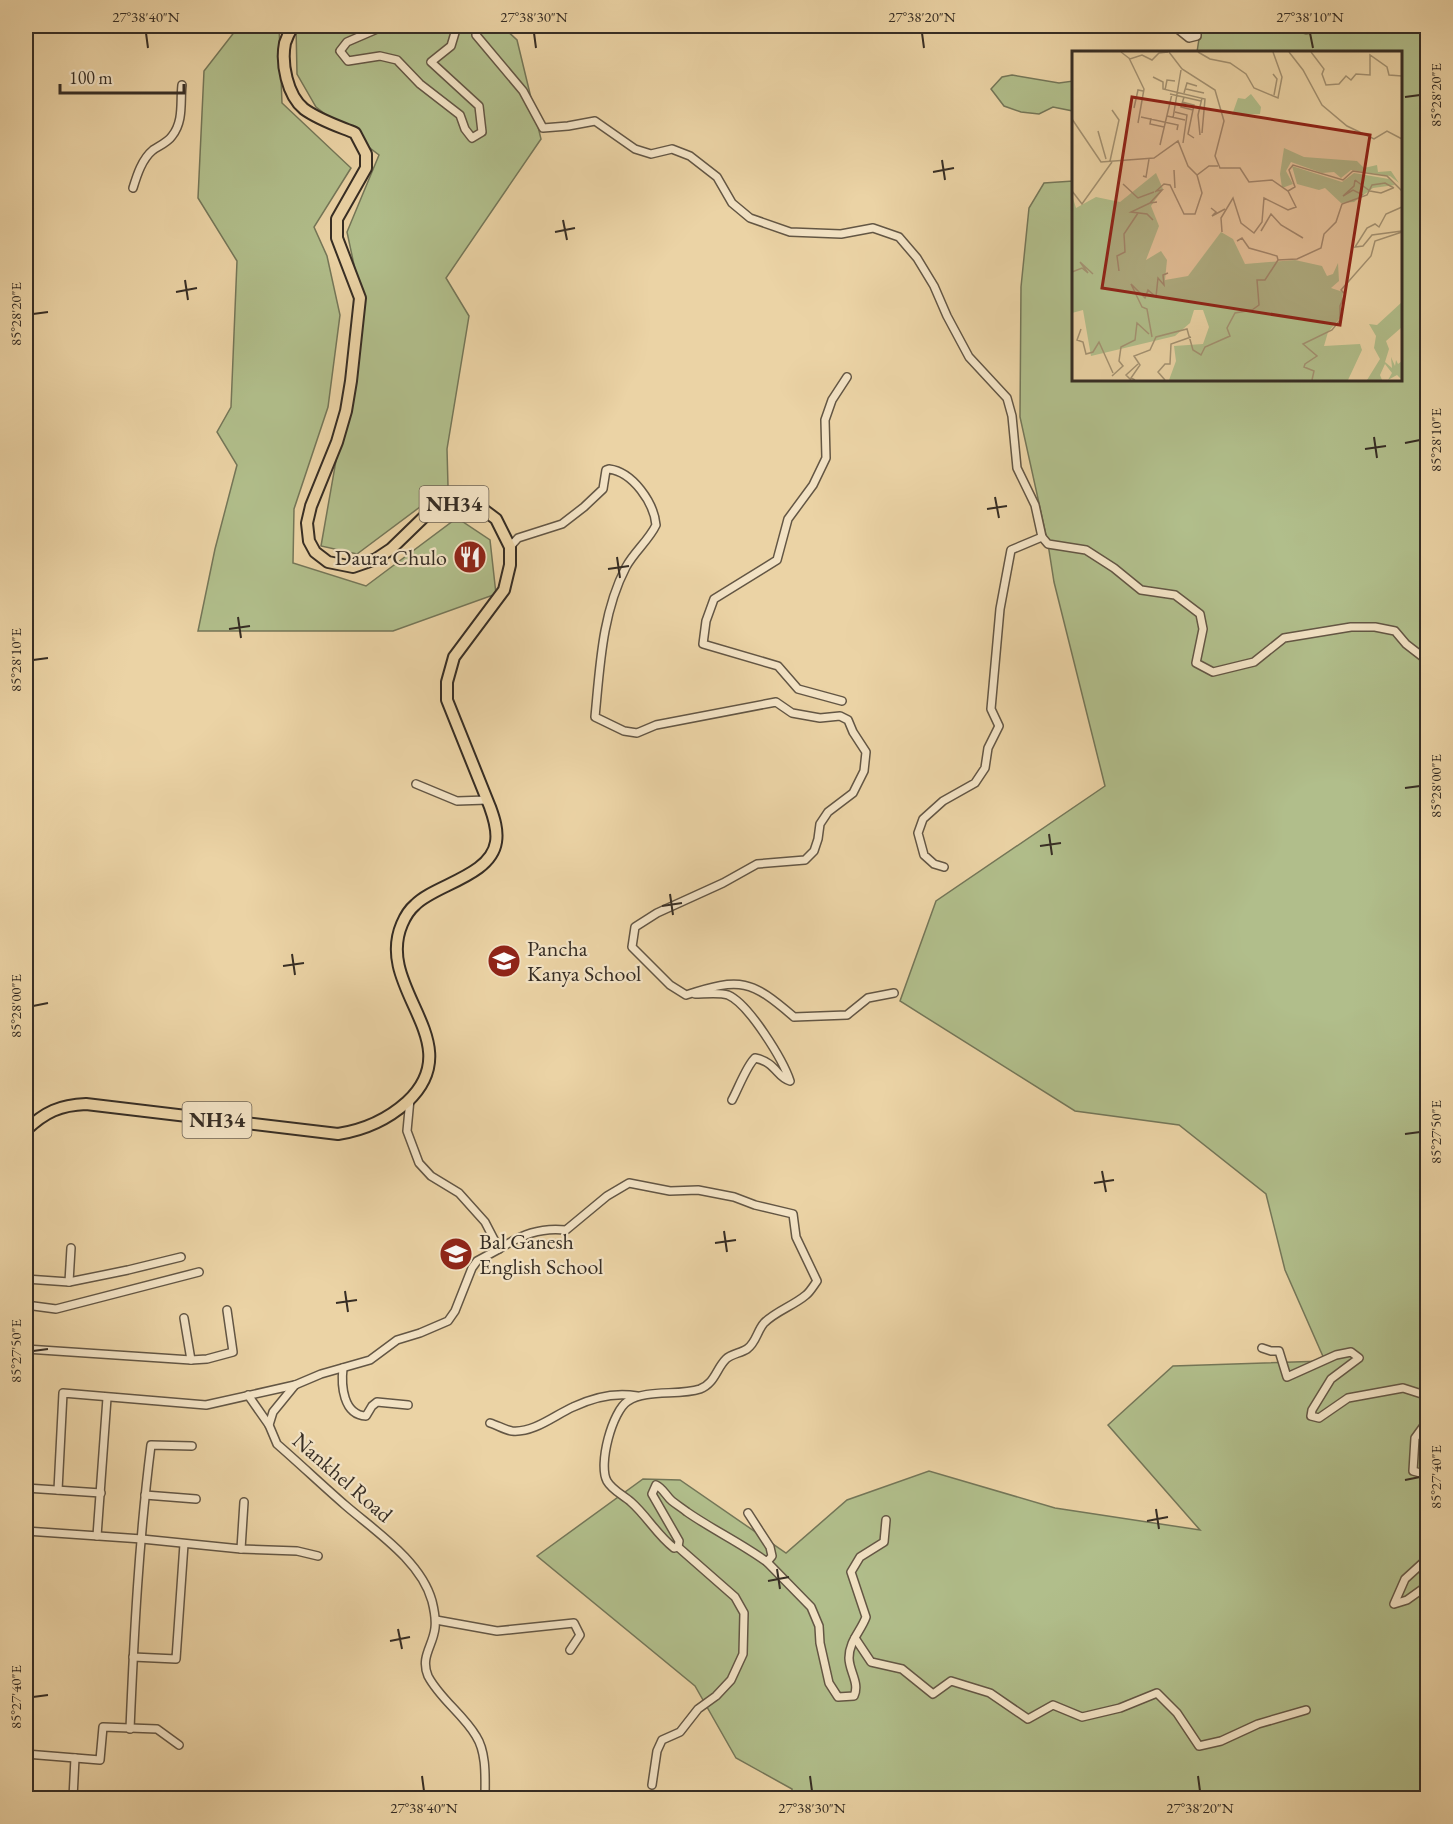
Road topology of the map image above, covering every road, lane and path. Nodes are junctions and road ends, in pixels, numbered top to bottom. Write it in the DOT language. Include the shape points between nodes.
graph roads {
  1 [pos="293,26"];
  2 [pos="384,26"];
  3 [pos="457,26"];
  4 [pos="477,26"];
  5 [pos="1174,26"];
  6 [pos="1197,26"];
  7 [pos="1300,26"];
  8 [pos="1322,26"];
  9 [pos="182,85"];
  10 [pos="133,188"];
  11 [pos="847,377"];
  12 [pos="1042,537"];
  13 [pos="510,547"];
  14 [pos="1428,661"];
  15 [pos="842,701"];
  16 [pos="416,784"];
  17 [pos="487,800"];
  18 [pos="944,867"];
  19 [pos="894,993"];
  20 [pos="686,995"];
  21 [pos="410,1099"];
  22 [pos="732,1100"];
  23 [pos="26,1130"];
  24 [pos="72,1248"];
  25 [pos="499,1248"];
  26 [pos="181,1257"];
  27 [pos="199,1272"];
  28 [pos="26,1279"];
  29 [pos="69,1282"];
  30 [pos="26,1305"];
  31 [pos="227,1310"];
  32 [pos="184,1318"];
  33 [pos="1262,1348"];
  34 [pos="26,1349"];
  35 [pos="190,1360"];
  36 [pos="343,1368"];
  37 [pos="295,1385"];
  38 [pos="248,1395"];
  39 [pos="640,1396"];
  40 [pos="1428,1396"];
  41 [pos="107,1398"];
  42 [pos="408,1405"];
  43 [pos="1428,1420"];
  44 [pos="490,1423"];
  45 [pos="269,1425"];
  46 [pos="192,1446"];
  47 [pos="1428,1475"];
  48 [pos="26,1488"];
  49 [pos="58,1490"];
  50 [pos="101,1493"];
  51 [pos="145,1495"];
  52 [pos="196,1499"];
  53 [pos="244,1502"];
  54 [pos="748,1514"];
  55 [pos="886,1520"];
  56 [pos="26,1531"];
  57 [pos="97,1536"];
  58 [pos="142,1539"];
  59 [pos="184,1544"];
  60 [pos="678,1547"];
  61 [pos="241,1549"];
  62 [pos="318,1556"];
  63 [pos="1428,1558"];
  64 [pos="766,1562"];
  65 [pos="1428,1585"];
  66 [pos="436,1620"];
  67 [pos="855,1638"];
  68 [pos="570,1650"];
  69 [pos="133,1657"];
  70 [pos="1306,1710"];
  71 [pos="130,1729"];
  72 [pos="179,1745"];
  73 [pos="26,1754"];
  74 [pos="75,1758"];
  75 [pos="652,1785"];
  76 [pos="26,1795"];
  77 [pos="73,1798"];
  78 [pos="485,1798"];
  1 -- 13 [label="highway, NH34" via="285,43 284,64 290,89 302,108 355,133 366,154 366,168 337,219 338,238 360,298 346,411 311,506 307,523 309,541 328,562 353,567 376,560 426,515 458,503 471,504 495,519"];
  2 -- 3 [label="street" via="347,42 340,51 348,61 380,56 397,60 460,115 472,138 482,132 479,106 431,62 451,46"];
  4 -- 12 [label="street" via="476,35 523,90 543,128 594,121 635,149 651,154 672,149 690,156 717,177 732,203 750,218 790,232 841,234 873,228 899,237 934,286 969,357 1007,398 1017,468 1035,505"];
  5 -- 6 [label="street" via="1189,38 1197,36"];
  7 -- 8 [label="street"];
  9 -- 10 [label="street" via="178,124 172,137 151,152"];
  11 -- 15 [label="street" via="832,399 825,420 826,458 813,485 788,519 777,560 714,599 703,644 778,666 798,689"];
  12 -- 14 [label="street" via="1048,544 1086,550 1141,590 1175,596 1200,614 1203,629 1196,663 1213,672 1254,662 1284,638 1352,627 1395,631"];
  12 -- 18 [label="street" via="1011,550 1000,609 991,710 999,726 988,748 985,768 975,783 922,819 918,833 924,855"];
  13 -- 17 [label="highway, NH34" via="504,590 454,657 447,682 449,708"];
  13 -- 20 [label="street" via="519,538 572,517 603,489 606,470 621,472 647,500 656,525 627,566 611,602 595,717 637,733 656,725 776,702 792,712 849,720 866,752 864,771 853,793 828,812 820,824 814,851 805,860 757,864 635,927 632,947 670,985"];
  16 -- 17 [label="street" via="457,801"];
  17 -- 21 [label="highway, NH34" via="496,835 491,855 468,875 417,902 398,936 400,973 430,1054 425,1081"];
  19 -- 20 [label="street" via="868,998 847,1015 819,1017 794,1017 750,985 714,986"];
  20 -- 22 [label="street" via="727,995 745,1008 785,1068 790,1081 764,1059 755,1058 748,1064"];
  21 -- 23 [label="highway, NH34" via="382,1120 338,1134 86,1104 65,1105 50,1111"];
  21 -- 25 [label="street" via="407,1131 419,1163 431,1176 459,1193 485,1222"];
  24 -- 29 [label="street"];
  25 -- 36 [label="street, Nankhel Road" via="472,1268 448,1321 397,1340 370,1360"];
  25 -- 39 [label="street, Nankhel Road" via="525,1234 550,1228 566,1230 607,1196 630,1183 670,1191 698,1190 793,1214 796,1237 817,1281 807,1294 763,1324 747,1349 727,1358 714,1379 700,1389"];
  26 -- 29 [label="street"];
  27 -- 30 [label="street" via="56,1309"];
  28 -- 29 [label="street"];
  31 -- 35 [label="street" via="233,1352"];
  32 -- 35 [label="street"];
  33 -- 40 [label="street" via="1279,1351 1287,1377 1336,1355 1351,1352 1359,1358 1331,1379 1311,1416 1319,1418 1348,1398 1403,1388"];
  34 -- 35 [label="street"];
  36 -- 37 [label="street, Nankhel Road"];
  36 -- 42 [label="street" via="345,1398 351,1410 360,1416 366,1416 377,1402"];
  37 -- 38 [label="street"];
  37 -- 45 [label="street, Nankhel Road" via="273,1412"];
  38 -- 41 [label="street" via="206,1405"];
  38 -- 45 [label="street"];
  39 -- 44 [label="street" via="606,1396 521,1430 510,1431"];
  39 -- 60 [label="street" via="621,1406 616,1414 605,1455 605,1479 663,1539"];
  41 -- 49 [label="street" via="63,1393"];
  41 -- 50 [label="street"];
  43 -- 47 [label="street" via="1415,1438 1413,1472"];
  45 -- 66 [label="street, Nankhel Road" via="277,1444 397,1549 424,1582"];
  46 -- 51 [label="street" via="151,1445"];
  48 -- 49 [label="street"];
  49 -- 50 [label="street"];
  50 -- 57 [label="street"];
  51 -- 52 [label="street"];
  51 -- 58 [label="street"];
  53 -- 61 [label="street"];
  54 -- 64 [label="street" via="770,1547 772,1556"];
  55 -- 67 [label="street" via="884,1542 860,1557 851,1572 866,1617"];
  56 -- 57 [label="street"];
  57 -- 58 [label="street"];
  58 -- 59 [label="street"];
  58 -- 69 [label="street"];
  59 -- 61 [label="street"];
  59 -- 69 [label="street" via="176,1659"];
  60 -- 64 [label="street" via="679,1541 652,1494 656,1485 689,1513"];
  60 -- 75 [label="street" via="735,1597 744,1613 743,1654 731,1680 716,1696 698,1709 680,1732 662,1740"];
  61 -- 62 [label="street" via="297,1551"];
  63 -- 65 [label="street" via="1405,1579 1394,1604"];
  64 -- 67 [label="street" via="811,1607 819,1626 829,1683 838,1697 854,1696 857,1688 849,1660"];
  66 -- 68 [label="street" via="497,1631 574,1623 580,1635"];
  66 -- 78 [label="street" via="424,1664 440,1693 477,1737 483,1754"];
  67 -- 70 [label="street" via="871,1662 902,1669 933,1694 951,1681 990,1693 1029,1719 1053,1705 1082,1717 1157,1694 1177,1713 1199,1746 1221,1742 1257,1724"];
  69 -- 71 [label="street"];
  71 -- 72 [label="street" via="157,1730"];
  71 -- 74 [label="street" via="103,1727 100,1760"];
  73 -- 74 [label="street"];
  74 -- 77 [label="street"];
  76 -- 77 [label="street"];
}
